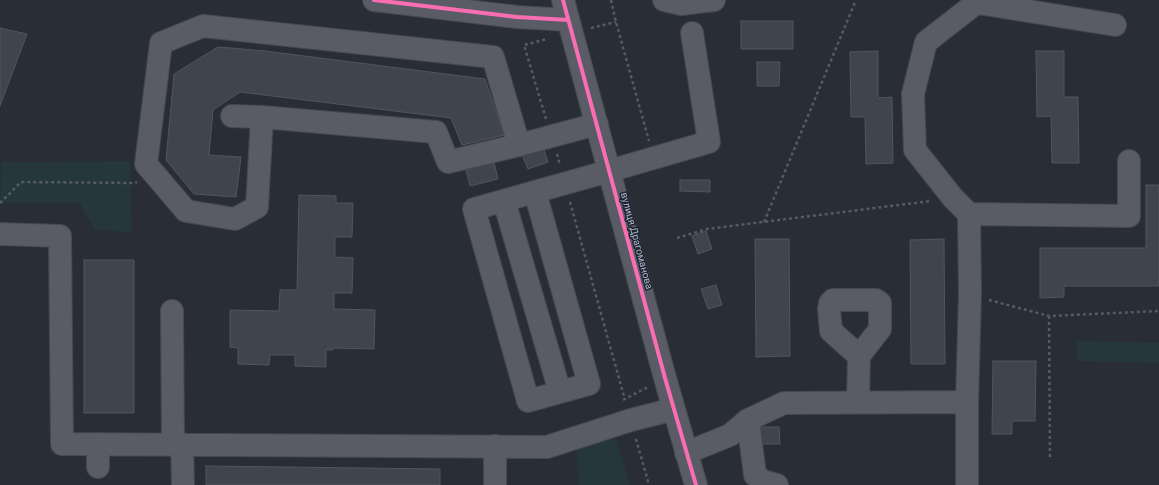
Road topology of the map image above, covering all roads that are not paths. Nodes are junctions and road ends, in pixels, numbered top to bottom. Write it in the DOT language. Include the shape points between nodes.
graph roads {
  1 [pos="374,0"];
  2 [pos="664,0"];
  3 [pos="714,0"];
  4 [pos="979,1"];
  5 [pos="567,18"];
  6 [pos="1115,25"];
  7 [pos="692,33"];
  8 [pos="232,116"];
  9 [pos="262,117"];
  10 [pos="596,124"];
  11 [pos="519,145"];
  12 [pos="1129,161"];
  13 [pos="609,171"];
  14 [pos="535,192"];
  15 [pos="504,200"];
  16 [pos="969,214"];
  17 [pos="0,234"];
  18 [pos="172,311"];
  19 [pos="859,356"];
  20 [pos="560,392"];
  21 [pos="858,402"];
  22 [pos="966,402"];
  23 [pos="674,409"];
  24 [pos="748,420"];
  25 [pos="98,444"];
  26 [pos="178,444"];
  27 [pos="495,446"];
  28 [pos="686,453"];
  29 [pos="98,467"];
  30 [pos="183,485"];
  31 [pos="494,485"];
  32 [pos="696,485"];
  33 [pos="777,485"];
  34 [pos="967,485"];
  1 -- 5 [label="street" via="517,17"];
  2 -- 3 [label="street" via="681,4"];
  4 -- 6 [label="street"];
  4 -- 16 [label="street" via="926,42 913,94 915,150"];
  5 -- 10 [label="street, вулиця Драгоманова"];
  7 -- 13 [label="street" via="709,142"];
  8 -- 9 [label="street"];
  9 -- 11 [label="street" via="436,132 448,162"];
  9 -- 11 [label="street" via="257,207 235,218 186,211 146,164 161,43 203,26 493,57"];
  10 -- 11 [label="street"];
  10 -- 13 [label="street, вулиця Драгоманова"];
  12 -- 16 [label="street" via="1129,216"];
  13 -- 14 [label="street"];
  13 -- 23 [label="street, вулиця Драгоманова"];
  14 -- 15 [label="street"];
  14 -- 20 [label="street" via="589,384"];
  15 -- 20 [label="street"];
  15 -- 20 [label="street" via="474,209 528,401"];
  16 -- 22 [label="street" via="970,294"];
  17 -- 25 [label="street" via="60,236 62,444"];
  18 -- 26 [label="street"];
  19 -- 21 [label="street"];
  21 -- 22 [label="street"];
  21 -- 24 [label="street" via="784,403"];
  22 -- 34 [label="street"];
  23 -- 27 [label="street" via="547,447"];
  23 -- 28 [label="street, вулиця Драгоманова"];
  24 -- 28 [label="street" via="730,435"];
  24 -- 33 [label="street" via="755,475 763,481"];
  25 -- 26 [label="street"];
  25 -- 29 [label="street"];
  26 -- 27 [label="street"];
  26 -- 30 [label="street"];
  27 -- 31 [label="street"];
  28 -- 32 [label="street, вулиця Драгоманова"];
}
